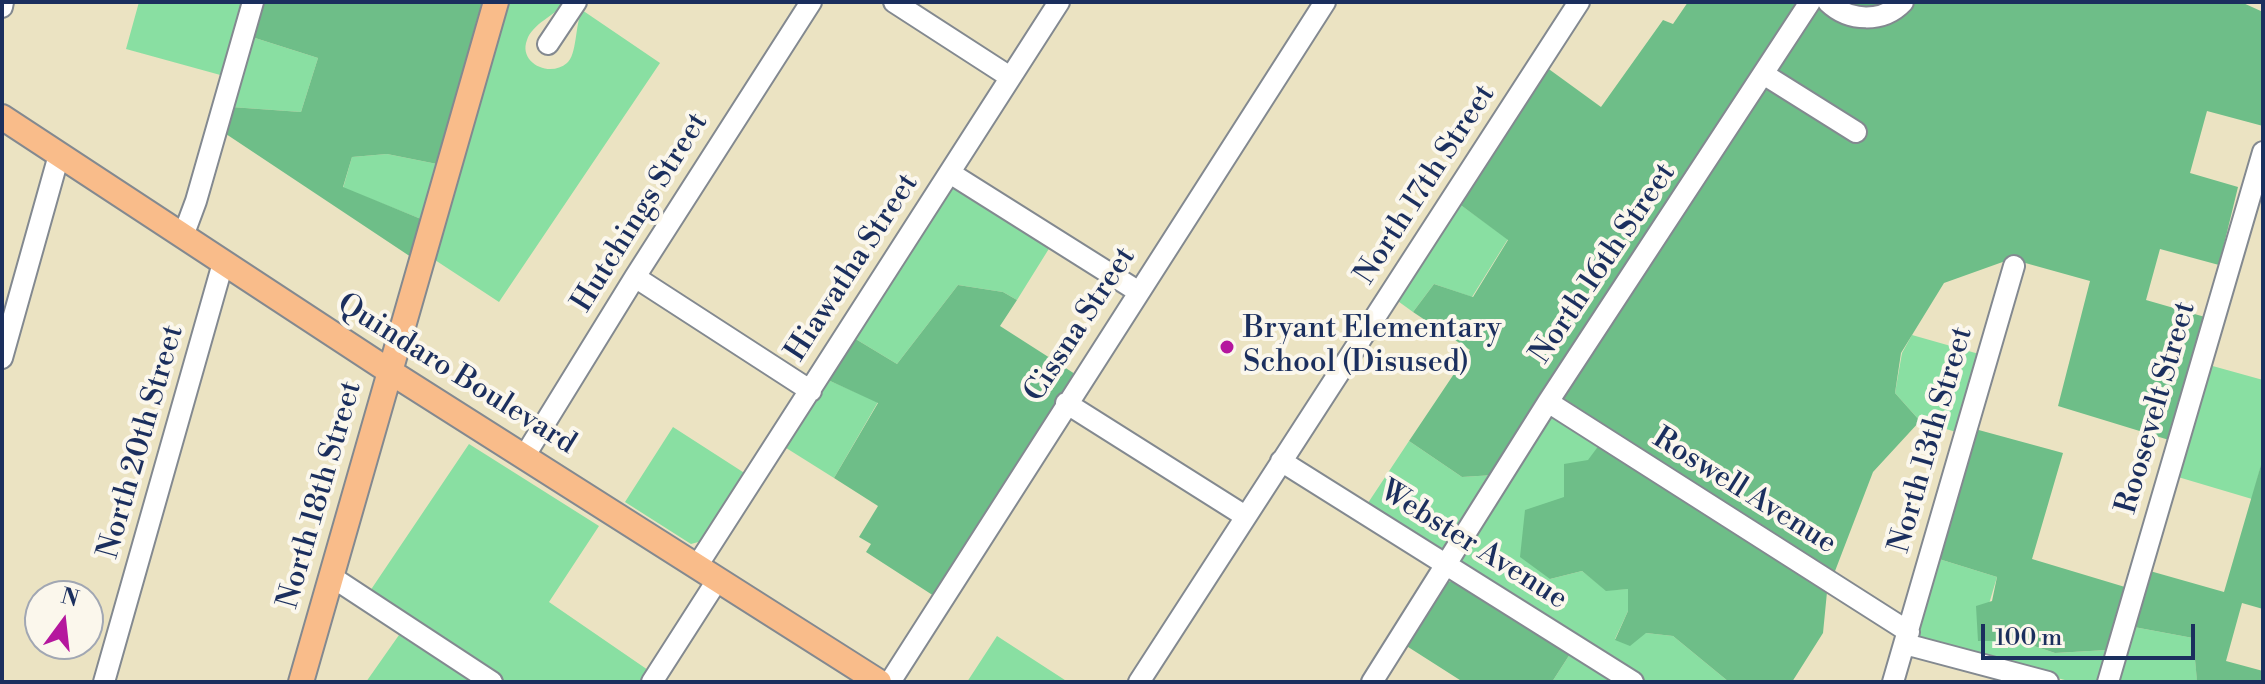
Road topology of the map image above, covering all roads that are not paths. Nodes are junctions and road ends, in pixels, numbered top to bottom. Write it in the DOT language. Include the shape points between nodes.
graph roads {
  1 [pos="253,2"];
  2 [pos="496,2"];
  3 [pos="576,2"];
  4 [pos="811,2"];
  5 [pos="894,2"];
  6 [pos="1059,2"];
  7 [pos="1325,2"];
  8 [pos="1579,2"];
  9 [pos="1810,2"];
  10 [pos="1828,2"];
  11 [pos="1903,2"];
  12 [pos="548,44"];
  13 [pos="1765,75"];
  14 [pos="1010,77"];
  15 [pos="2,117"];
  16 [pos="1856,132"];
  17 [pos="2263,152"];
  18 [pos="59,155"];
  19 [pos="950,173"];
  20 [pos="183,236"];
  21 [pos="223,263"];
  22 [pos="2014,266"];
  23 [pos="635,277"];
  24 [pos="1139,292"];
  25 [pos="2,358"];
  26 [pos="389,371"];
  27 [pos="811,391"];
  28 [pos="1548,402"];
  29 [pos="1066,403"];
  30 [pos="524,457"];
  31 [pos="1281,461"];
  32 [pos="1245,516"];
  33 [pos="1446,565"];
  34 [pos="697,566"];
  35 [pos="332,577"];
  36 [pos="718,579"];
  37 [pos="1907,638"];
  38 [pos="104,682"];
  39 [pos="301,682"];
  40 [pos="492,682"];
  41 [pos="652,682"];
  42 [pos="879,682"];
  43 [pos="890,682"];
  44 [pos="1139,682"];
  45 [pos="1372,682"];
  46 [pos="1633,682"];
  47 [pos="1893,682"];
  48 [pos="2048,682"];
  49 [pos="2108,682"];
  1 -- 20 [label="street"];
  2 -- 26 [label="main road, North 18th Street"];
  3 -- 12 [label="street"];
  4 -- 23 [label="street, Hutchings Street"];
  5 -- 14 [label="street"];
  6 -- 14 [label="street, Hiawatha Street"];
  7 -- 24 [label="street, Cissna Street"];
  8 -- 31 [label="street, North 17th Street"];
  9 -- 13 [label="street, North 16th Street"];
  10 -- 11 [label="street" via="1866,18 1891,13"];
  13 -- 16 [label="street"];
  13 -- 28 [label="street, North 16th Street"];
  14 -- 19 [label="street, Hiawatha Street"];
  15 -- 18 [label="main road, Quindaro Boulevard"];
  17 -- 49 [label="street, Roosevelt Street"];
  18 -- 20 [label="main road, Quindaro Boulevard"];
  18 -- 25 [label="street"];
  19 -- 24 [label="street"];
  19 -- 27 [label="street, Hiawatha Street"];
  20 -- 21 [label="main road, Quindaro Boulevard"];
  21 -- 26 [label="main road, Quindaro Boulevard"];
  21 -- 38 [label="street, North 20th Street"];
  22 -- 37 [label="street, North 13th Street"];
  23 -- 27 [label="street"];
  23 -- 30 [label="street, Hutchings Street"];
  24 -- 29 [label="street, Cissna Street"];
  26 -- 30 [label="main road, Quindaro Boulevard"];
  26 -- 35 [label="main road, North 18th Street"];
  27 -- 34 [label="street, Hiawatha Street"];
  28 -- 33 [label="street, North 16th Street"];
  28 -- 37 [label="street, Roswell Avenue"];
  29 -- 32 [label="street"];
  29 -- 43 [label="street, Cissna Street"];
  30 -- 34 [label="main road, Quindaro Boulevard"];
  31 -- 32 [label="street, North 17th Street"];
  31 -- 33 [label="street, Webster Avenue"];
  32 -- 44 [label="street, North 17th Street"];
  33 -- 45 [label="street, North 16th Street"];
  33 -- 46 [label="street, Webster Avenue"];
  34 -- 36 [label="main road, Quindaro Boulevard"];
  35 -- 39 [label="main road, North 18th Street"];
  35 -- 40 [label="street"];
  36 -- 41 [label="street"];
  36 -- 42 [label="main road, Quindaro Boulevard"];
  37 -- 47 [label="street, North 13th Street"];
  37 -- 48 [label="street, Roswell Avenue"];
}
